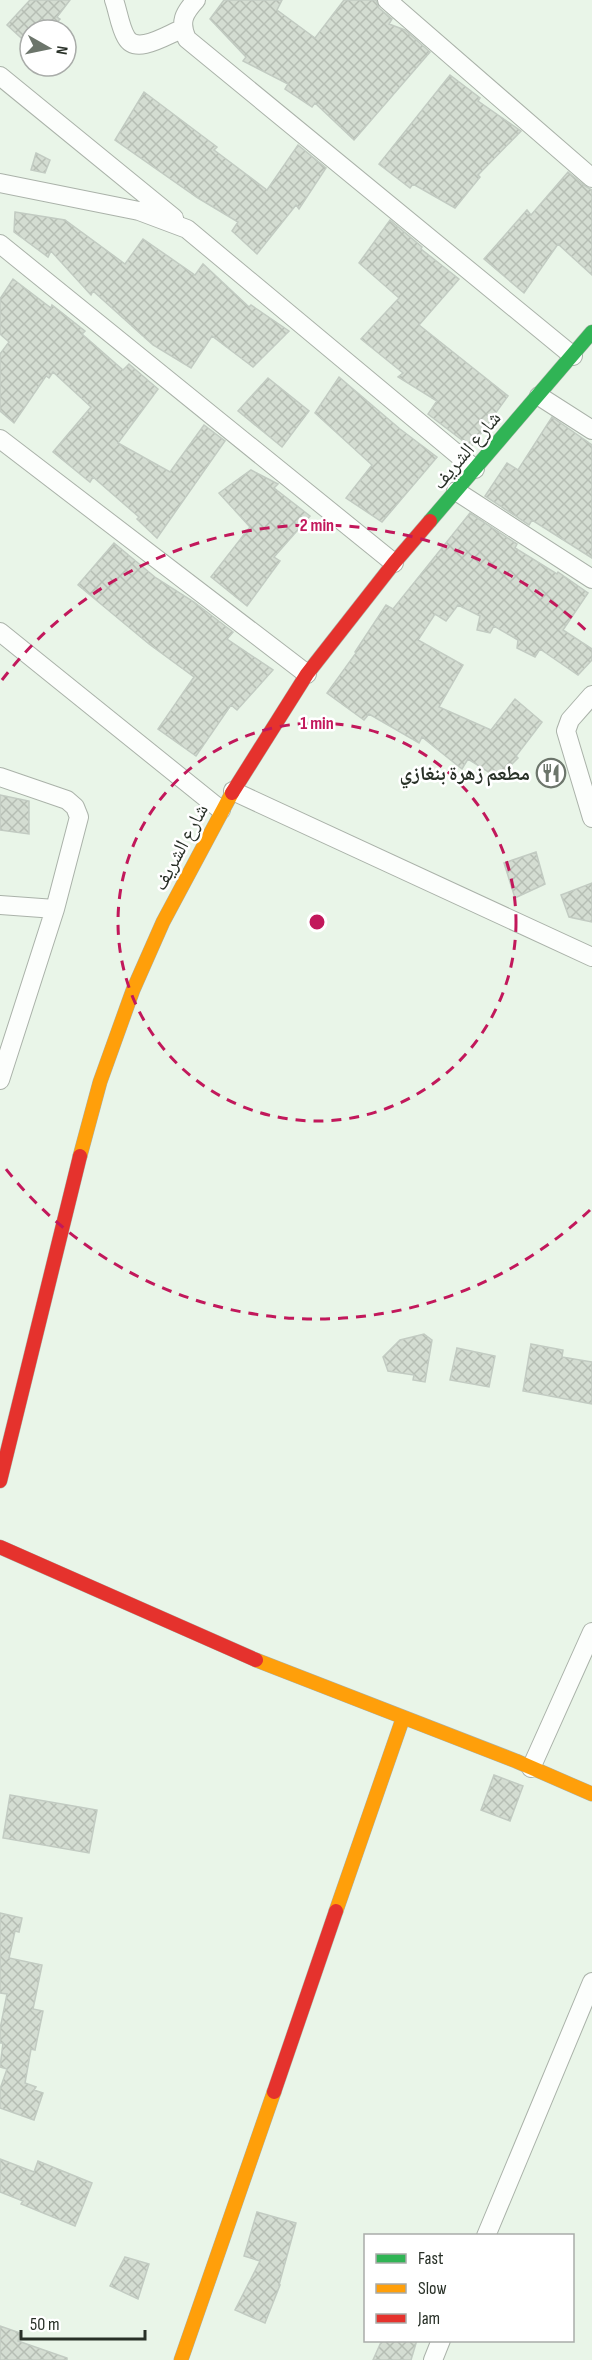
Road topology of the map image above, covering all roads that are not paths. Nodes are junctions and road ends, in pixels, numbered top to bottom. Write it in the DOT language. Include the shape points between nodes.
graph roads {
  1 [pos="114,0"];
  2 [pos="196,0"];
  3 [pos="387,0"];
  4 [pos="182,28"];
  5 [pos="0,76"];
  6 [pos="592,178"];
  7 [pos="0,183"];
  8 [pos="187,229"];
  9 [pos="0,244"];
  10 [pos="592,332"];
  11 [pos="573,356"];
  12 [pos="539,396"];
  13 [pos="592,430"];
  14 [pos="0,439"];
  15 [pos="475,469"];
  16 [pos="456,491"];
  17 [pos="394,563"];
  18 [pos="592,579"];
  19 [pos="0,632"];
  20 [pos="307,674"];
  21 [pos="592,695"];
  22 [pos="0,777"];
  23 [pos="233,791"];
  24 [pos="221,810"];
  25 [pos="592,818"];
  26 [pos="0,905"];
  27 [pos="55,909"];
  28 [pos="592,957"];
  29 [pos="0,1080"];
  30 [pos="7,1421"];
  31 [pos="0,1481"];
  32 [pos="0,1547"];
  33 [pos="592,1632"];
  34 [pos="403,1718"];
  35 [pos="531,1768"];
  36 [pos="592,1794"];
  37 [pos="592,1983"];
  38 [pos="486,2234"];
  39 [pos="440,2342"];
  40 [pos="181,2360"];
  41 [pos="433,2360"];
  1 -- 4 [label="street" via="126,38 133,45 141,46"];
  2 -- 4 [label="street" via="184,17"];
  3 -- 6 [label="street"];
  4 -- 11 [label="street" via="187,39"];
  5 -- 8 [label="street"];
  7 -- 8 [label="street" via="139,211"];
  8 -- 15 [label="street"];
  9 -- 17 [label="street"];
  10 -- 11 [label="main road, شارع الشريف"];
  11 -- 12 [label="main road, شارع الشريف"];
  12 -- 13 [label="street"];
  12 -- 15 [label="main road, شارع الشريف"];
  14 -- 20 [label="street"];
  15 -- 16 [label="main road, شارع الشريف"];
  16 -- 17 [label="main road, شارع الشريف"];
  16 -- 18 [label="street"];
  17 -- 20 [label="main road, شارع الشريف"];
  19 -- 24 [label="street"];
  20 -- 23 [label="main road, شارع الشريف"];
  21 -- 25 [label="street" via="570,720 566,731"];
  22 -- 27 [label="street" via="67,800 75,807 78,826"];
  23 -- 24 [label="main road, شارع الشريف"];
  23 -- 28 [label="street"];
  24 -- 30 [label="main road, شارع الشريف" via="163,922 100,1082"];
  26 -- 27 [label="street"];
  27 -- 29 [label="street"];
  30 -- 31 [label="main road, شارع الشريف"];
  32 -- 34 [label="main road" via="258,1661"];
  33 -- 35 [label="street"];
  34 -- 35 [label="main road"];
  34 -- 40 [label="main road"];
  35 -- 36 [label="main road"];
  37 -- 38 [label="street"];
  39 -- 41 [label="street"];
}
